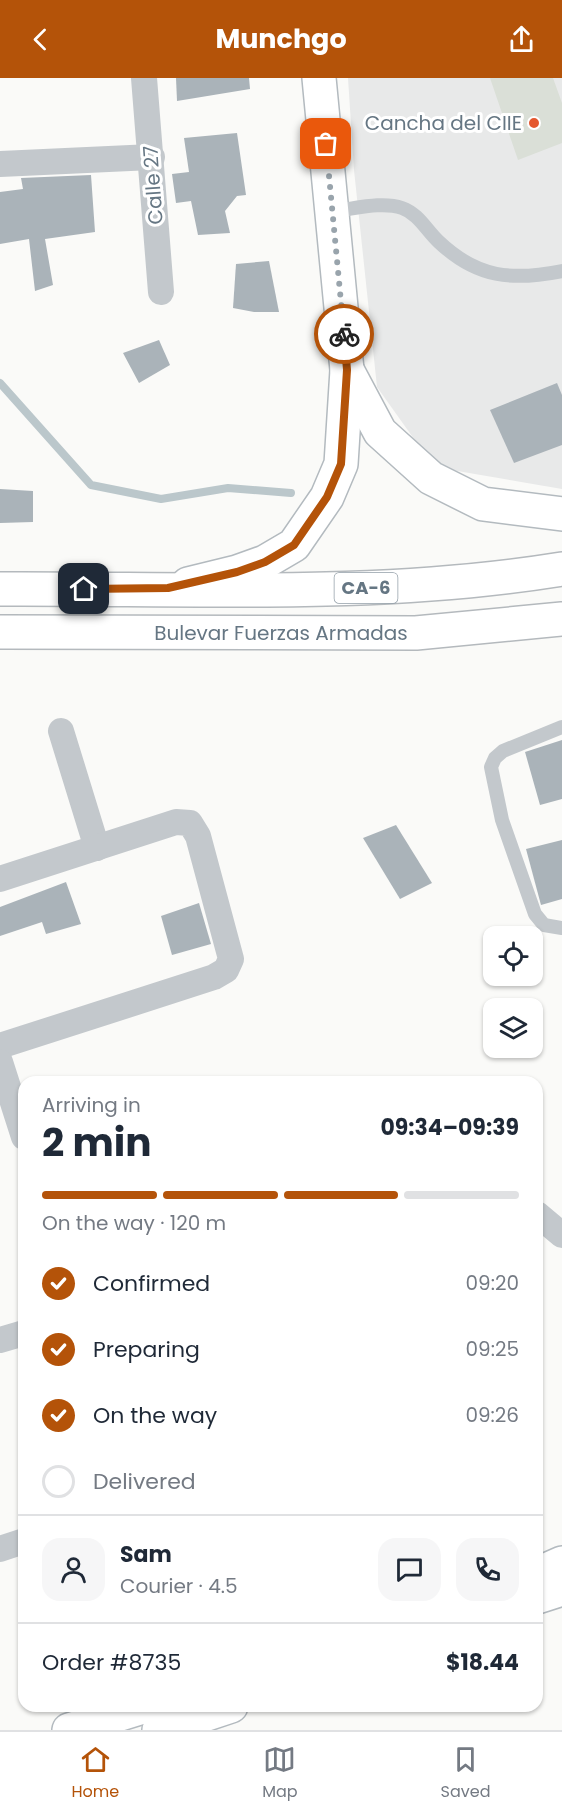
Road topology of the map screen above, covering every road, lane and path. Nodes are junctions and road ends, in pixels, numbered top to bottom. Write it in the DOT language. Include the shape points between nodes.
graph roads {
  1 [pos="144,78"];
  2 [pos="319,78"];
  3 [pos="152,157"];
  4 [pos="0,164"];
  5 [pos="333,211"];
  6 [pos="562,271"];
  7 [pos="161,292"];
  8 [pos="347,370"];
  9 [pos="562,514"];
  10 [pos="562,569"];
  11 [pos="168,588"];
  12 [pos="0,589"];
  13 [pos="562,620"];
  14 [pos="0,632"];
  15 [pos="562,727"];
  16 [pos="61,731"];
  17 [pos="97,848"];
  18 [pos="0,879"];
  19 [pos="562,928"];
  20 [pos="0,1046"];
  21 [pos="0,1062"];
  22 [pos="18,1118"];
  23 [pos="543,1220"];
  24 [pos="562,1235"];
  25 [pos="18,1335"];
  26 [pos="0,1340"];
  27 [pos="18,1543"];
  28 [pos="0,1549"];
  29 [pos="562,1563"];
  30 [pos="543,1571"];
  31 [pos="562,1588"];
  32 [pos="543,1595"];
  33 [pos="127,1712"];
  34 [pos="215,1714"];
  35 [pos="69,1730"];
  36 [pos="159,1730"];
  1 -- 3 [label="street, Calle 27"];
  2 -- 5 [label="main road"];
  3 -- 4 [label="street"];
  3 -- 7 [label="street, Calle 27"];
  5 -- 6 [label="lane" via="392,205 415,214 439,242 472,268 529,278"];
  5 -- 8 [label="main road"];
  8 -- 9 [label="main road" via="380,432 431,478 483,504"];
  8 -- 11 [label="main road" via="341,464 327,497 294,545 237,572"];
  10 -- 11 [label="main road, CA-6" via="500,579 385,588"];
  11 -- 12 [label="main road, CA-6"];
  13 -- 14 [label="main road, Bulevar Fuerzas Armadas / CA-6" via="417,633"];
  15 -- 19 [label="lane" via="503,751 491,767 502,820 535,914 544,926"];
  16 -- 17 [label="street"];
  17 -- 18 [label="street"];
  17 -- 20 [label="street" via="176,822 190,823 198,836 231,959 226,970"];
  21 -- 22 [label="street"];
  23 -- 24 [label="street"];
  25 -- 26 [label="street"];
  27 -- 28 [label="street"];
  29 -- 30 [label="main road"];
  31 -- 32 [label="main road"];
  33 -- 35 [label="main road"];
  34 -- 36 [label="main road"];
}
